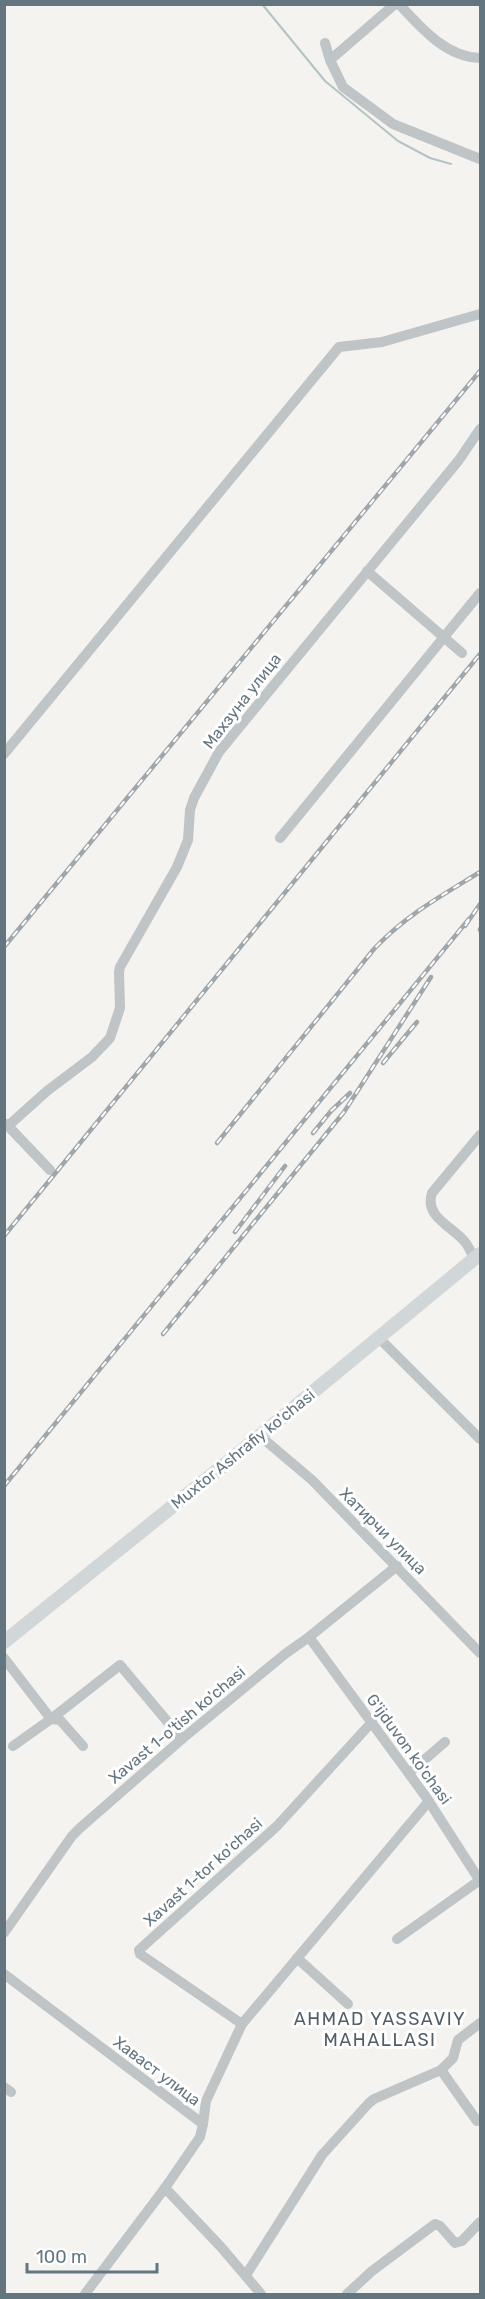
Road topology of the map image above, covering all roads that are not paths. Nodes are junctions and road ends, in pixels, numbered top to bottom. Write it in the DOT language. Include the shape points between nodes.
graph roads {
  1 [pos="397,4"];
  2 [pos="325,43"];
  3 [pos="480,58"];
  4 [pos="330,60"];
  5 [pos="480,158"];
  6 [pos="480,314"];
  7 [pos="480,429"];
  8 [pos="367,571"];
  9 [pos="480,594"];
  10 [pos="446,637"];
  11 [pos="462,653"];
  12 [pos="4,754"];
  13 [pos="280,838"];
  14 [pos="6,1125"];
  15 [pos="480,1135"];
  16 [pos="50,1170"];
  17 [pos="477,1257"];
  18 [pos="379,1338"];
  19 [pos="260,1436"];
  20 [pos="480,1439"];
  21 [pos="397,1566"];
  22 [pos="309,1637"];
  23 [pos="4,1642"];
  24 [pos="479,1649"];
  25 [pos="4,1658"];
  26 [pos="51,1719"];
  27 [pos="372,1722"];
  28 [pos="182,1738"];
  29 [pos="445,1742"];
  30 [pos="13,1746"];
  31 [pos="83,1746"];
  32 [pos="409,1773"];
  33 [pos="429,1801"];
  34 [pos="480,1881"];
  35 [pos="4,1934"];
  36 [pos="397,1939"];
  37 [pos="297,1958"];
  38 [pos="4,1974"];
  39 [pos="348,2004"];
  40 [pos="480,2023"];
  41 [pos="242,2024"];
  42 [pos="441,2070"];
  43 [pos="477,2121"];
  44 [pos="203,2124"];
  45 [pos="165,2188"];
  46 [pos="480,2222"];
  47 [pos="246,2275"];
  48 [pos="85,2295"];
  49 [pos="261,2295"];
  50 [pos="347,2295"];
  1 -- 3 [label="street" via="429,36 466,58"];
  1 -- 4 [label="street"];
  2 -- 4 [label="street"];
  4 -- 5 [label="street" via="343,87 393,124"];
  6 -- 12 [label="street" via="382,342 339,347"];
  7 -- 8 [label="street, Махзуна улица"];
  8 -- 10 [label="street"];
  8 -- 14 [label="street, Махзуна улица" via="219,752 194,798 188,840 177,867 118,972 120,1008 110,1038 92,1057"];
  9 -- 10 [label="street"];
  10 -- 11 [label="street"];
  10 -- 13 [label="street"];
  14 -- 16 [label="street"];
  15 -- 17 [label="street" via="432,1193 430,1205"];
  17 -- 18 [label="main road, Muxtor Ashrafiy ko'chasi"];
  18 -- 19 [label="main road, Muxtor Ashrafiy ko'chasi"];
  18 -- 20 [label="street"];
  19 -- 21 [label="street, Хатирчи улица" via="312,1480"];
  19 -- 23 [label="main road, Muxtor Ashrafiy ko'chasi"];
  21 -- 22 [label="street, Xavast 1-o'tish ko'chasi"];
  21 -- 24 [label="street, Хатирчи улица"];
  22 -- 27 [label="street, G'ijduvon ko'chasi"];
  22 -- 28 [label="street, Xavast 1-o'tish ko'chasi"];
  25 -- 26 [label="street"];
  26 -- 28 [label="street" via="120,1665"];
  26 -- 30 [label="street"];
  26 -- 31 [label="street" via="60,1720"];
  27 -- 32 [label="street, G'ijduvon ko'chasi"];
  27 -- 41 [label="street, Xavast 1-tor ko'chasi" via="277,1826 139,1950"];
  28 -- 35 [label="street, Xavast 1-o'tish ko'chasi" via="72,1836"];
  29 -- 32 [label="street"];
  32 -- 33 [label="street, G'ijduvon ko'chasi"];
  33 -- 34 [label="street, G'ijduvon ko'chasi"];
  33 -- 37 [label="street"];
  34 -- 36 [label="street"];
  37 -- 39 [label="street"];
  37 -- 41 [label="street"];
  38 -- 44 [label="street, Хаваст улица"];
  40 -- 42 [label="street" via="458,2040 453,2058"];
  41 -- 44 [label="street" via="206,2101"];
  42 -- 43 [label="street"];
  42 -- 47 [label="street" via="369,2103 322,2155"];
  44 -- 45 [label="street, Хаваст улица" via="200,2137"];
  45 -- 47 [label="street"];
  45 -- 48 [label="street, Хаваст улица"];
  46 -- 50 [label="street" via="455,2243 435,2224"];
  47 -- 49 [label="street"];
}
